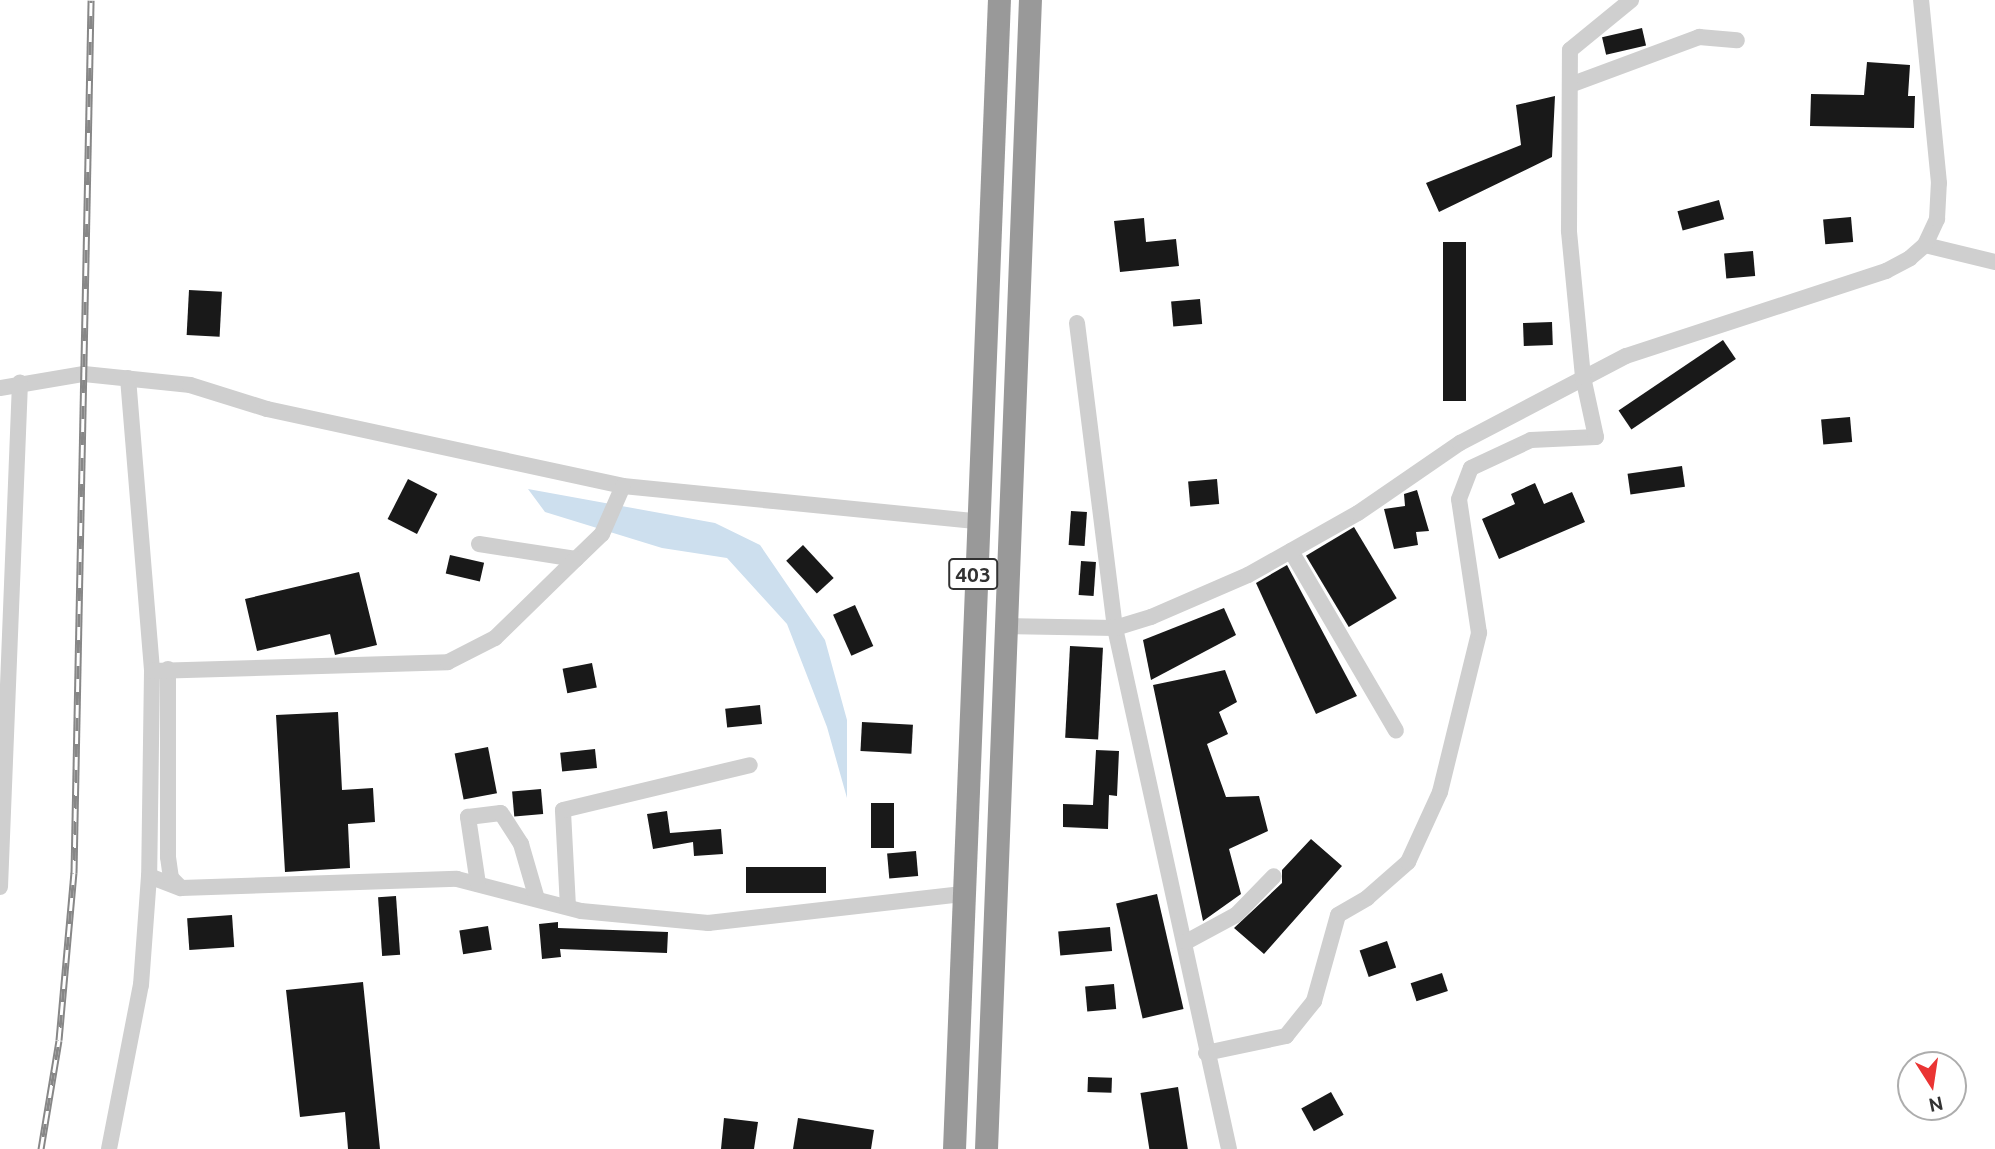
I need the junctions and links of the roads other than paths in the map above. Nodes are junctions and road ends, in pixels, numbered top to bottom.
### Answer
1 (999, 0) edge
2 (1030, 0) edge
3 (1631, 0) edge
4 (1921, 0) edge
5 (1737, 40) dead end
6 (1570, 85) junction
7 (1925, 246) junction
8 (1995, 262) edge
9 (1077, 323) dead end
10 (1583, 377) junction
11 (128, 378) junction
12 (20, 382) junction
13 (0, 388) edge
14 (620, 492) junction
15 (975, 521) junction
16 (479, 544) dead end
17 (1291, 551) junction
18 (576, 559) junction
19 (1007, 626) junction
20 (1115, 628) junction
21 (160, 670) junction
22 (1396, 731) dead end
23 (750, 765) dead end
24 (149, 876) junction
25 (1274, 876) dead end
26 (478, 884) junction
27 (0, 887) edge
28 (181, 888) junction
29 (962, 894) junction
30 (537, 899) junction
31 (568, 907) junction
32 (1186, 942) junction
33 (1206, 1053) junction
34 (109, 1149) edge
35 (954, 1149) edge
36 (986, 1149) edge
37 (1229, 1149) edge

1 - 15 highway, 403
2 - 19 highway, 403
3 - 6 street
4 - 7 street
5 - 6 street
6 - 10 street
7 - 8 street
7 - 10 street
9 - 20 street
10 - 17 street
10 - 33 street
11 - 12 street
11 - 14 street
11 - 21 street
12 - 13 street
12 - 27 street
14 - 15 street
14 - 18 street
15 - 29 highway, 403
16 - 18 street
17 - 20 street
17 - 22 street
18 - 21 street
19 - 20 street
19 - 36 highway, 403
20 - 32 street
21 - 24 street
21 - 28 street
23 - 31 street
24 - 28 street
24 - 34 street
25 - 32 street
26 - 28 street
26 - 30 street
26 - 30 street
29 - 31 street
29 - 35 highway, 403
30 - 31 street
32 - 33 street
33 - 37 street

